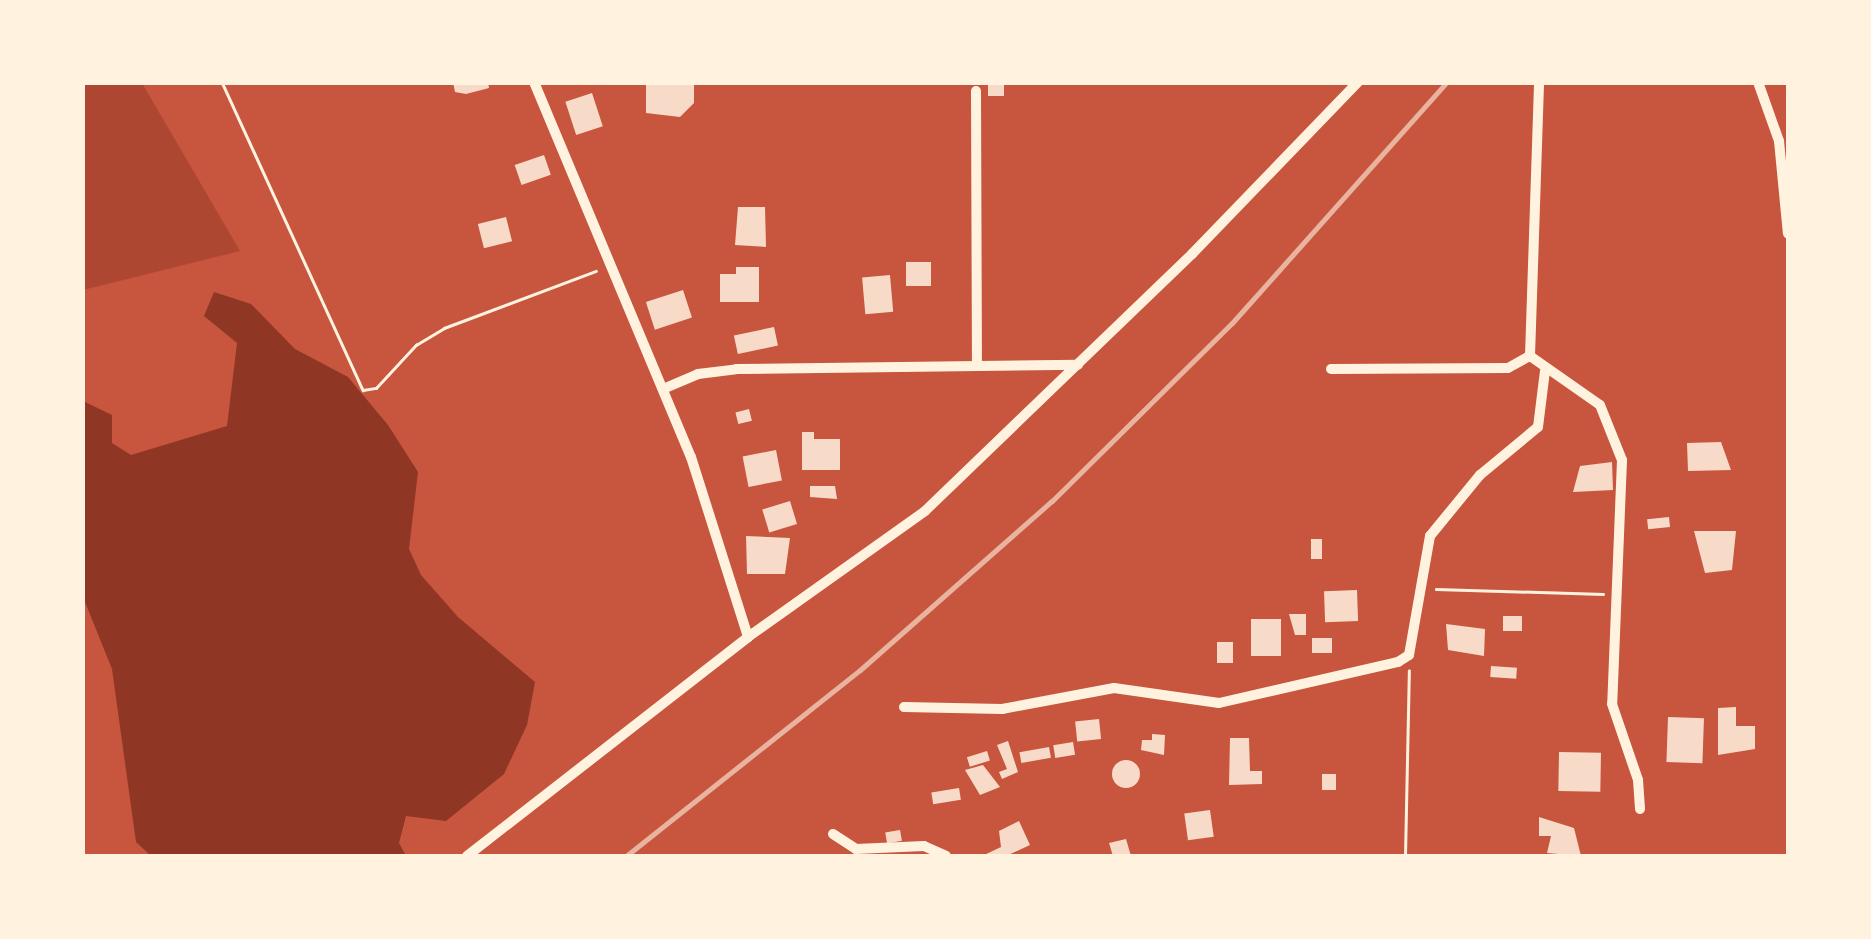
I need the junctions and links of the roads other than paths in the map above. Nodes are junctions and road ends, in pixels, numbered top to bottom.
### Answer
1 (534, 82) edge
2 (1358, 82) edge
3 (1539, 82) edge
4 (1758, 82) edge
5 (976, 91) dead end
6 (1788, 234) edge
7 (1530, 356) junction
8 (977, 363) junction
9 (1078, 365) junction
10 (1331, 369) dead end
11 (1545, 371) junction
12 (663, 389) junction
13 (748, 637) junction
14 (904, 707) dead end
15 (1640, 809) dead end
16 (833, 834) dead end
17 (466, 856) edge
18 (946, 856) edge

1 - 12 street
2 - 9 street
3 - 7 street
4 - 6 street
5 - 8 street
7 - 10 street
7 - 11 street
8 - 9 street
8 - 12 street
9 - 13 street
11 - 14 street
11 - 15 street
12 - 13 street
13 - 17 street
16 - 18 street

